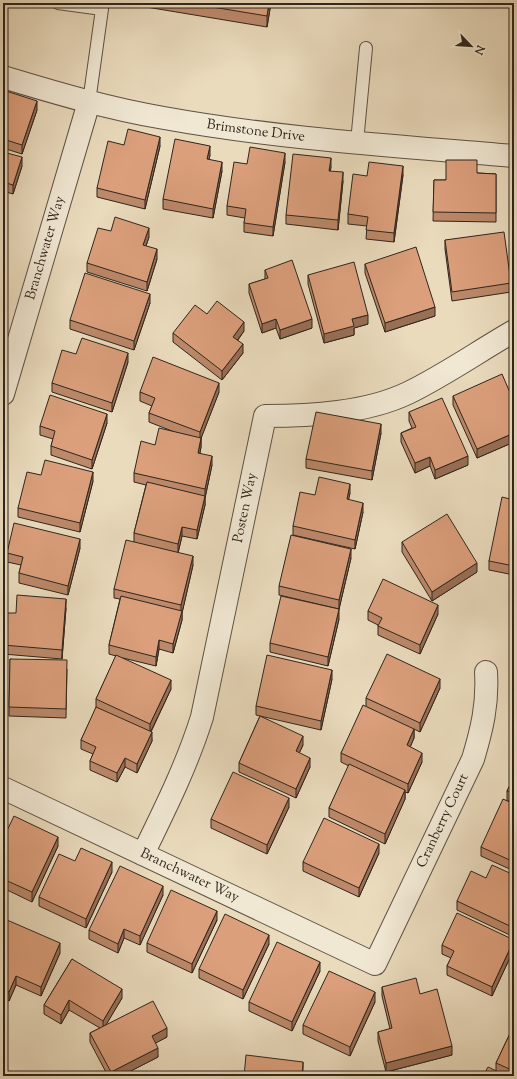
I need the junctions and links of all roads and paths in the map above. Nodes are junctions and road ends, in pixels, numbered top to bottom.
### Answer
1 (58, 3) edge
2 (366, 48) dead end
3 (3, 77) edge
4 (89, 102) junction
5 (357, 142) junction
6 (514, 156) edge
7 (514, 331) edge
8 (3, 394) edge
9 (486, 672) dead end
10 (3, 788) edge
11 (143, 854) junction
12 (375, 964) joint

1 - 4 lane
2 - 5 lane
3 - 4 street, Brimstone Drive
4 - 5 street, Brimstone Drive
4 - 8 street, Branchwater Way
5 - 6 street, Brimstone Drive
7 - 11 street, Posten Way
9 - 12 street, Cranberry Court
10 - 11 street, Branchwater Way
11 - 12 street, Branchwater Way

